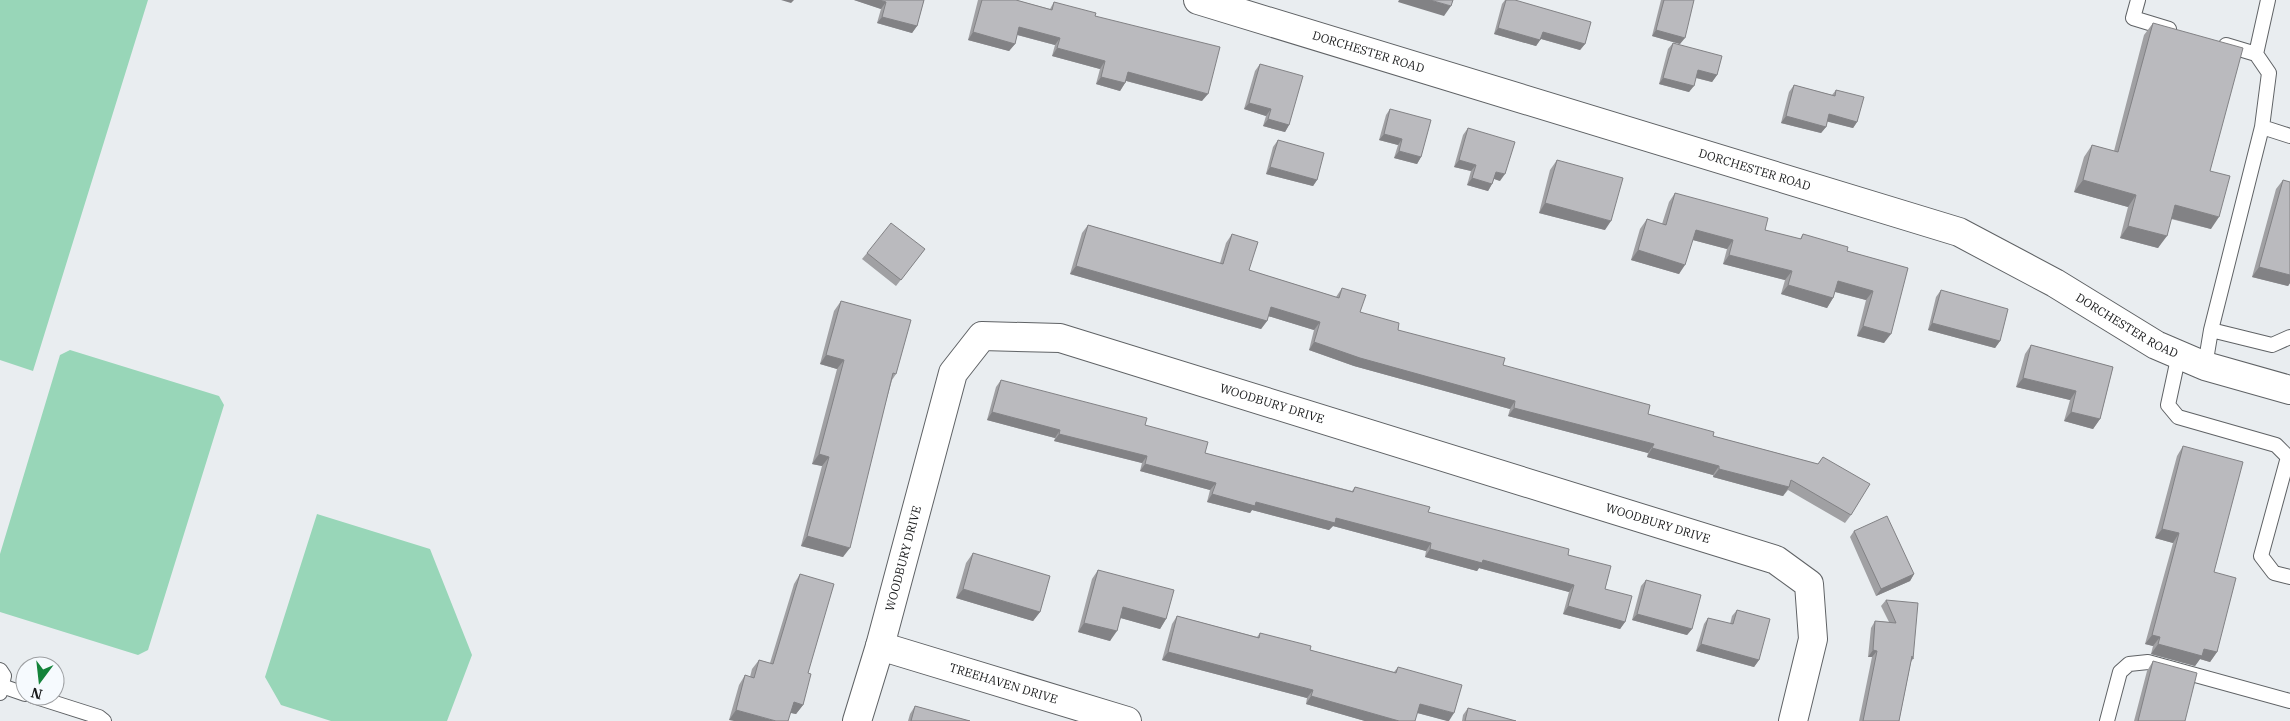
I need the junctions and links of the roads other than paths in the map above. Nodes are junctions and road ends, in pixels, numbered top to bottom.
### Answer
1 (1198, 0) edge
2 (2138, 0) edge
3 (2268, 0) edge
4 (2180, 32) edge
5 (2208, 40) edge
6 (2256, 54) junction
7 (2262, 128) junction
8 (2290, 136) edge
9 (2211, 330) junction
10 (2290, 337) edge
11 (2179, 354) junction
12 (2205, 366) junction
13 (2290, 390) edge
14 (2290, 577) edge
15 (880, 646) junction
16 (0, 670) edge
17 (1, 689) edge
18 (15, 692) edge
19 (2290, 701) edge
20 (64, 706) edge
21 (104, 721) edge
22 (857, 721) edge
23 (1127, 721) edge
24 (1793, 721) edge
25 (2107, 721) edge

1 - 11 street, DORCHESTER ROAD
2 - 4 lane
3 - 6 lane
5 - 6 lane
6 - 7 lane
7 - 8 lane
7 - 9 lane
9 - 10 lane
9 - 12 lane
11 - 12 street, DORCHESTER ROAD
11 - 14 lane
12 - 13 street, DORCHESTER ROAD
15 - 22 street, WOODBURY DRIVE
15 - 23 street, TREEHAVEN DRIVE
15 - 24 street, WOODBURY DRIVE
16 - 17 lane
17 - 18 lane
19 - 25 lane
20 - 21 lane

